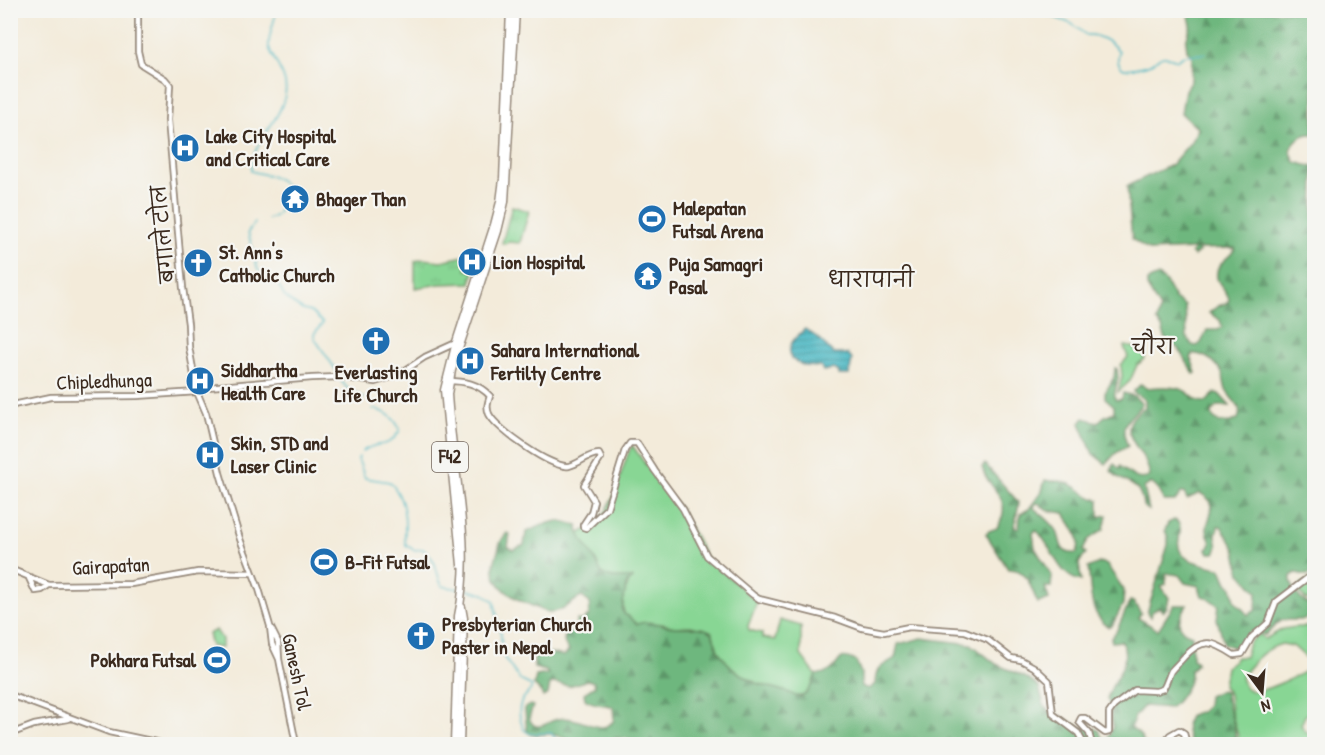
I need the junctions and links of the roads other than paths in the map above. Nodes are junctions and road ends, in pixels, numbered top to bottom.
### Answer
1 (138, 10) edge
2 (510, 10) edge
3 (516, 10) edge
4 (458, 342) junction
5 (10, 356) edge
6 (448, 381) junction
7 (196, 390) junction
8 (12, 404) edge
9 (10, 571) edge
10 (252, 573) junction
11 (1314, 573) edge
12 (29, 577) junction
13 (49, 585) junction
14 (460, 604) junction
15 (10, 694) edge
16 (70, 718) junction
17 (10, 734) edge
18 (165, 744) edge
19 (296, 744) edge
20 (454, 744) edge
21 (460, 744) edge
22 (1084, 744) edge
23 (1092, 744) edge
24 (1163, 744) edge
25 (1187, 744) edge

1 - 7 main road, बगाले टोल
2 - 4 highway, F42
3 - 4 highway, F42
4 - 6 highway, F42
4 - 7 main road, Chipledhunga
5 - 8 main road
6 - 14 highway, F42
6 - 22 main road
7 - 8 main road, Chipledhunga
7 - 10 main road, बगाले टोल
9 - 12 main road, Gairapatan
10 - 13 main road, Gairapatan
10 - 19 main road, Ganesh Tol
11 - 23 main road
12 - 13 main road, Gairapatan
12 - 13 main road
14 - 20 highway, F42
14 - 21 highway, F42
15 - 16 main road
16 - 17 main road
16 - 18 main road
24 - 25 main road

